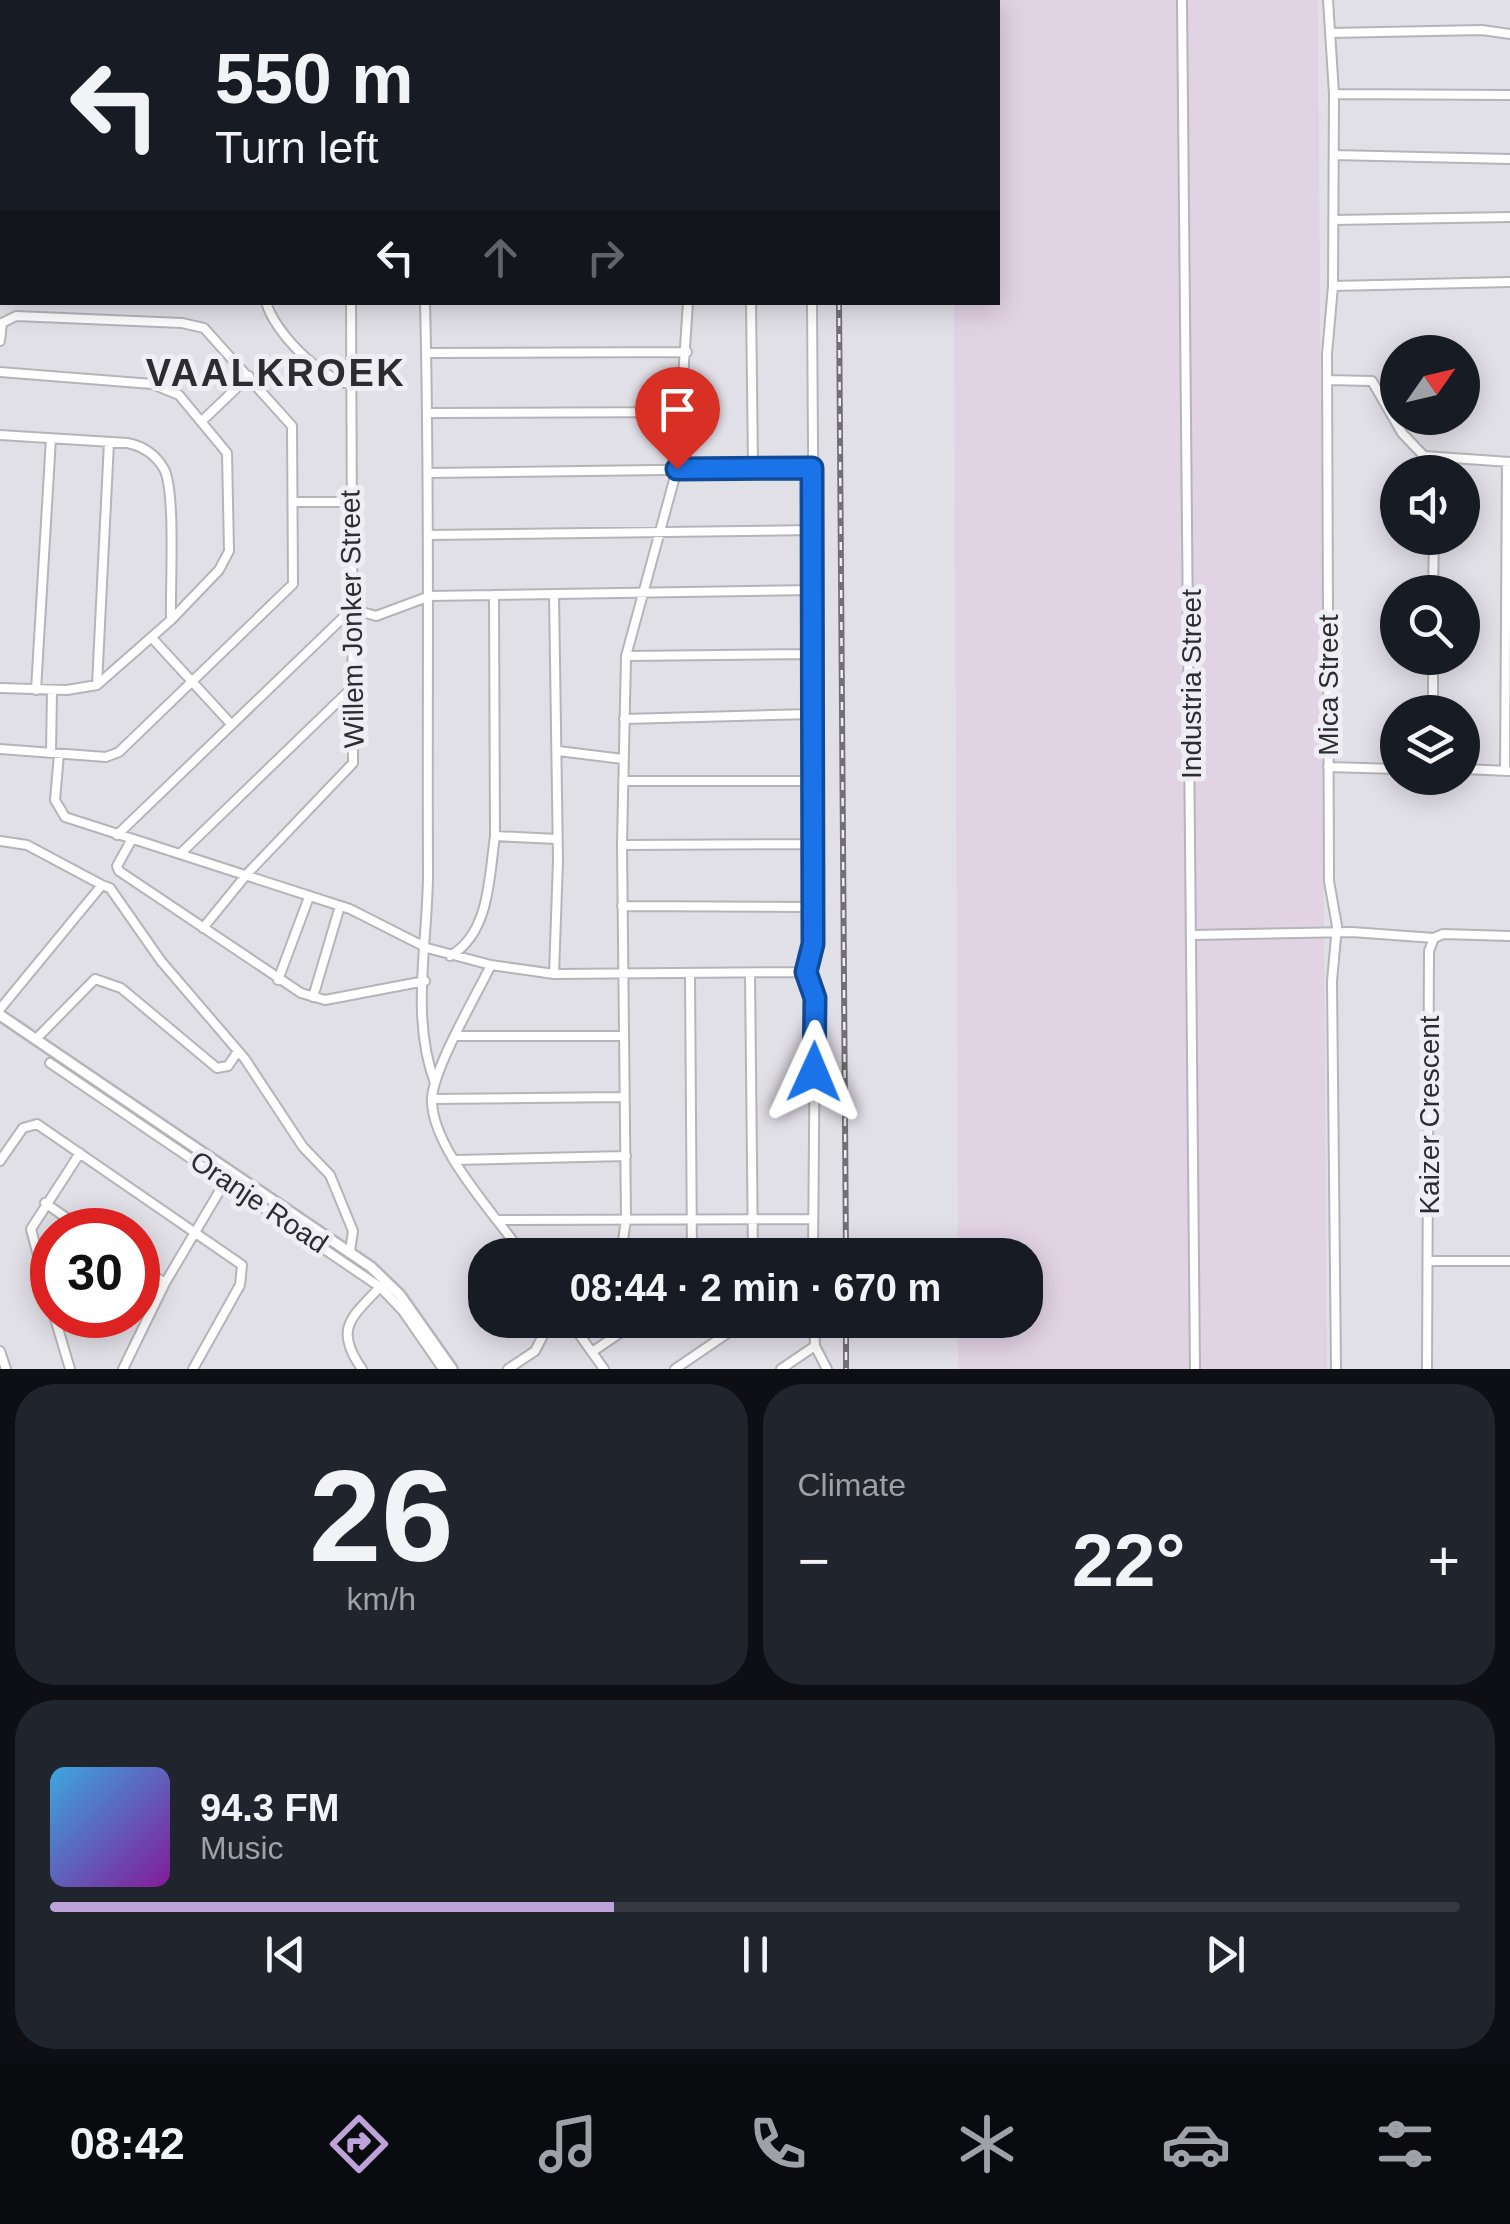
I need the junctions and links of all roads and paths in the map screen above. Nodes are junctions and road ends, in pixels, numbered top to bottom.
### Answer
1 (1182, 0) edge
2 (1328, 0) edge
3 (1330, 33) junction
4 (1510, 34) edge
5 (1334, 94) junction
6 (1510, 95) edge
7 (1334, 155) junction
8 (1510, 159) edge
9 (1510, 217) edge
10 (1334, 220) junction
11 (1510, 282) edge
12 (1333, 286) junction
13 (38, 305) edge
14 (267, 305) edge
15 (350, 305) edge
16 (425, 305) edge
17 (690, 305) edge
18 (751, 305) edge
19 (812, 305) edge
20 (38, 316) junction
21 (0, 341) edge
22 (687, 352) junction
23 (426, 353) junction
24 (0, 372) edge
25 (249, 376) junction
26 (1327, 380) junction
27 (350, 384) junction
28 (684, 412) junction
29 (427, 413) junction
30 (203, 420) junction
31 (0, 435) edge
32 (51, 438) junction
33 (109, 442) junction
34 (1428, 455) edge
35 (1480, 461) edge
36 (1509, 462) edge
37 (754, 467) junction
38 (812, 468) junction
39 (677, 469) junction
40 (428, 473) junction
41 (294, 502) junction
42 (350, 502) junction
43 (662, 529) junction
44 (813, 530) junction
45 (428, 535) junction
46 (814, 590) junction
47 (645, 592) junction
48 (554, 594) junction
49 (494, 595) junction
50 (430, 596) junction
51 (352, 608) junction
52 (171, 620) junction
53 (152, 638) junction
54 (812, 654) junction
55 (626, 656) junction
56 (192, 684) junction
57 (97, 685) junction
58 (355, 685) junction
59 (0, 688) edge
60 (36, 690) junction
61 (52, 690) junction
62 (812, 714) junction
63 (624, 719) junction
64 (231, 724) junction
65 (0, 749) edge
66 (558, 751) junction
67 (55, 753) junction
68 (623, 759) junction
69 (1328, 768) junction
70 (1380, 768) edge
71 (1480, 770) edge
72 (1507, 771) edge
73 (622, 780) junction
74 (811, 782) junction
75 (117, 834) junction
76 (495, 836) junction
77 (132, 839) junction
78 (557, 839) junction
79 (0, 841) edge
80 (811, 844) junction
81 (622, 845) junction
82 (180, 854) junction
83 (247, 874) junction
84 (102, 885) junction
85 (309, 896) junction
86 (340, 906) junction
87 (622, 906) junction
88 (811, 907) junction
89 (204, 928) junction
90 (1337, 934) junction
91 (1192, 935) junction
92 (1510, 936) edge
93 (1434, 938) junction
94 (428, 948) junction
95 (450, 956) junction
96 (491, 965) junction
97 (806, 972) junction
98 (554, 974) junction
99 (623, 974) junction
100 (690, 974) junction
101 (750, 974) junction
102 (278, 980) junction
103 (424, 981) junction
104 (313, 996) junction
105 (0, 1012) edge
106 (456, 1036) junction
107 (624, 1036) junction
108 (36, 1039) junction
109 (238, 1051) junction
110 (50, 1063) dead end
111 (435, 1083) junction
112 (624, 1098) junction
113 (432, 1099) junction
114 (80, 1154) junction
115 (626, 1156) junction
116 (455, 1160) junction
117 (0, 1162) edge
118 (229, 1176) junction
119 (46, 1203) junction
120 (44, 1208) edge
121 (53, 1208) edge
122 (812, 1218) junction
123 (626, 1219) junction
124 (499, 1220) junction
125 (690, 1220) junction
126 (751, 1220) junction
127 (195, 1232) junction
128 (512, 1238) edge
129 (623, 1238) edge
130 (691, 1238) edge
131 (752, 1238) edge
132 (813, 1238) edge
133 (350, 1251) junction
134 (1429, 1261) junction
135 (1510, 1262) edge
136 (160, 1281) edge
137 (383, 1283) junction
138 (165, 1284) junction
139 (61, 1338) edge
140 (541, 1338) edge
141 (582, 1338) edge
142 (613, 1338) edge
143 (721, 1338) edge
144 (815, 1338) edge
145 (815, 1346) junction
146 (0, 1351) edge
147 (592, 1352) junction
148 (6, 1369) edge
149 (70, 1369) edge
150 (124, 1369) edge
151 (193, 1369) edge
152 (362, 1369) edge
153 (443, 1369) edge
154 (452, 1369) edge
155 (508, 1369) edge
156 (604, 1369) edge
157 (675, 1369) edge
158 (781, 1369) edge
159 (827, 1369) edge
160 (1196, 1369) edge
161 (1336, 1369) edge
162 (1428, 1369) edge

1 - 91 street, Industria Street
2 - 3 street, Mica Street
3 - 4 street
3 - 5 street, Mica Street
5 - 6 street
5 - 7 street, Mica Street
7 - 8 street
7 - 10 street, Mica Street
9 - 10 street
10 - 12 street, Mica Street
11 - 12 street
12 - 26 street, Mica Street
13 - 20 street
14 - 27 street
15 - 27 street, Willem Jonker Street
16 - 23 street
17 - 22 street
18 - 37 street
19 - 38 street
20 - 21 street
20 - 25 street
22 - 23 street
22 - 28 street
23 - 29 street
24 - 30 street
25 - 30 street
25 - 41 street
26 - 34 street
26 - 69 street, Mica Street
27 - 42 street, Willem Jonker Street
28 - 29 street
28 - 39 street
29 - 40 street
30 - 52 street
31 - 32 street
32 - 33 street
32 - 60 street
33 - 52 street
33 - 57 street
35 - 36 street
36 - 72 street
37 - 38 street
37 - 39 street
38 - 44 street
39 - 40 street
39 - 43 street
40 - 45 street
41 - 42 street
41 - 56 street
42 - 51 street, Willem Jonker Street
43 - 44 street
43 - 45 street
43 - 47 street
44 - 46 street
45 - 50 street
46 - 47 street
46 - 54 street
47 - 48 street
47 - 55 street
48 - 49 street
48 - 66 street
49 - 50 street
49 - 76 street
50 - 51 street
50 - 94 street
51 - 58 street, Willem Jonker Street
51 - 64 street
52 - 53 street
53 - 56 street
53 - 57 street
54 - 55 street
54 - 62 street
55 - 63 street
56 - 64 street
56 - 67 street
57 - 61 street
58 - 82 street
58 - 83 street, Willem Jonker Street
59 - 60 street
60 - 61 street
61 - 67 street
62 - 63 street
62 - 74 street
63 - 68 street
64 - 75 street
65 - 67 street
66 - 68 street
66 - 78 street
67 - 75 street
68 - 73 street
69 - 70 street
69 - 90 street, Mica Street
71 - 72 street
73 - 74 street
73 - 81 street
74 - 80 street
75 - 77 street
76 - 78 street
76 - 95 street
77 - 82 street
77 - 89 street
78 - 98 street
79 - 84 street
80 - 81 street
80 - 88 street
81 - 87 street
82 - 83 street
83 - 85 street
83 - 89 street, Willem Jonker Street
84 - 105 street
84 - 109 street
85 - 86 street
85 - 102 street
86 - 94 street
86 - 104 street
87 - 88 street
87 - 99 street
88 - 97 street
89 - 102 street
90 - 91 street
90 - 93 street
90 - 161 street, Mica Street
91 - 160 street, Industria Street
92 - 93 street
93 - 134 street, Kaizer Crescent
94 - 95 street
94 - 103 street
95 - 96 street
96 - 98 street
96 - 106 street
97 - 101 street
97 - 122 street
98 - 99 street
99 - 100 street
99 - 107 street
100 - 101 street
100 - 125 street
101 - 126 street
102 - 104 street
103 - 104 street
103 - 111 street
105 - 108 street
106 - 107 street
106 - 111 street
107 - 112 street
108 - 109 street
108 - 118 street
109 - 133 street
110 - 118 street, Oranje Road
111 - 113 street
112 - 113 street
112 - 115 street
113 - 116 street
114 - 117 street
114 - 119 street
114 - 127 street
115 - 116 street
115 - 123 street
116 - 124 street
118 - 127 street
118 - 133 street
118 - 137 street, Oranje Road
119 - 120 street
119 - 121 street
122 - 126 street
122 - 132 street
123 - 124 street
123 - 125 street
123 - 129 street
124 - 128 street
125 - 126 street
125 - 130 street
126 - 131 street
127 - 138 street
127 - 151 street
133 - 137 street
134 - 135 street
134 - 162 street, Kaizer Crescent
136 - 138 street
137 - 152 street
137 - 153 street, Oranje Road
137 - 154 street
138 - 150 street
139 - 149 street
140 - 155 street
141 - 147 street
142 - 147 street
143 - 157 street
144 - 145 street
145 - 158 street
145 - 159 street
146 - 148 street
147 - 156 street

